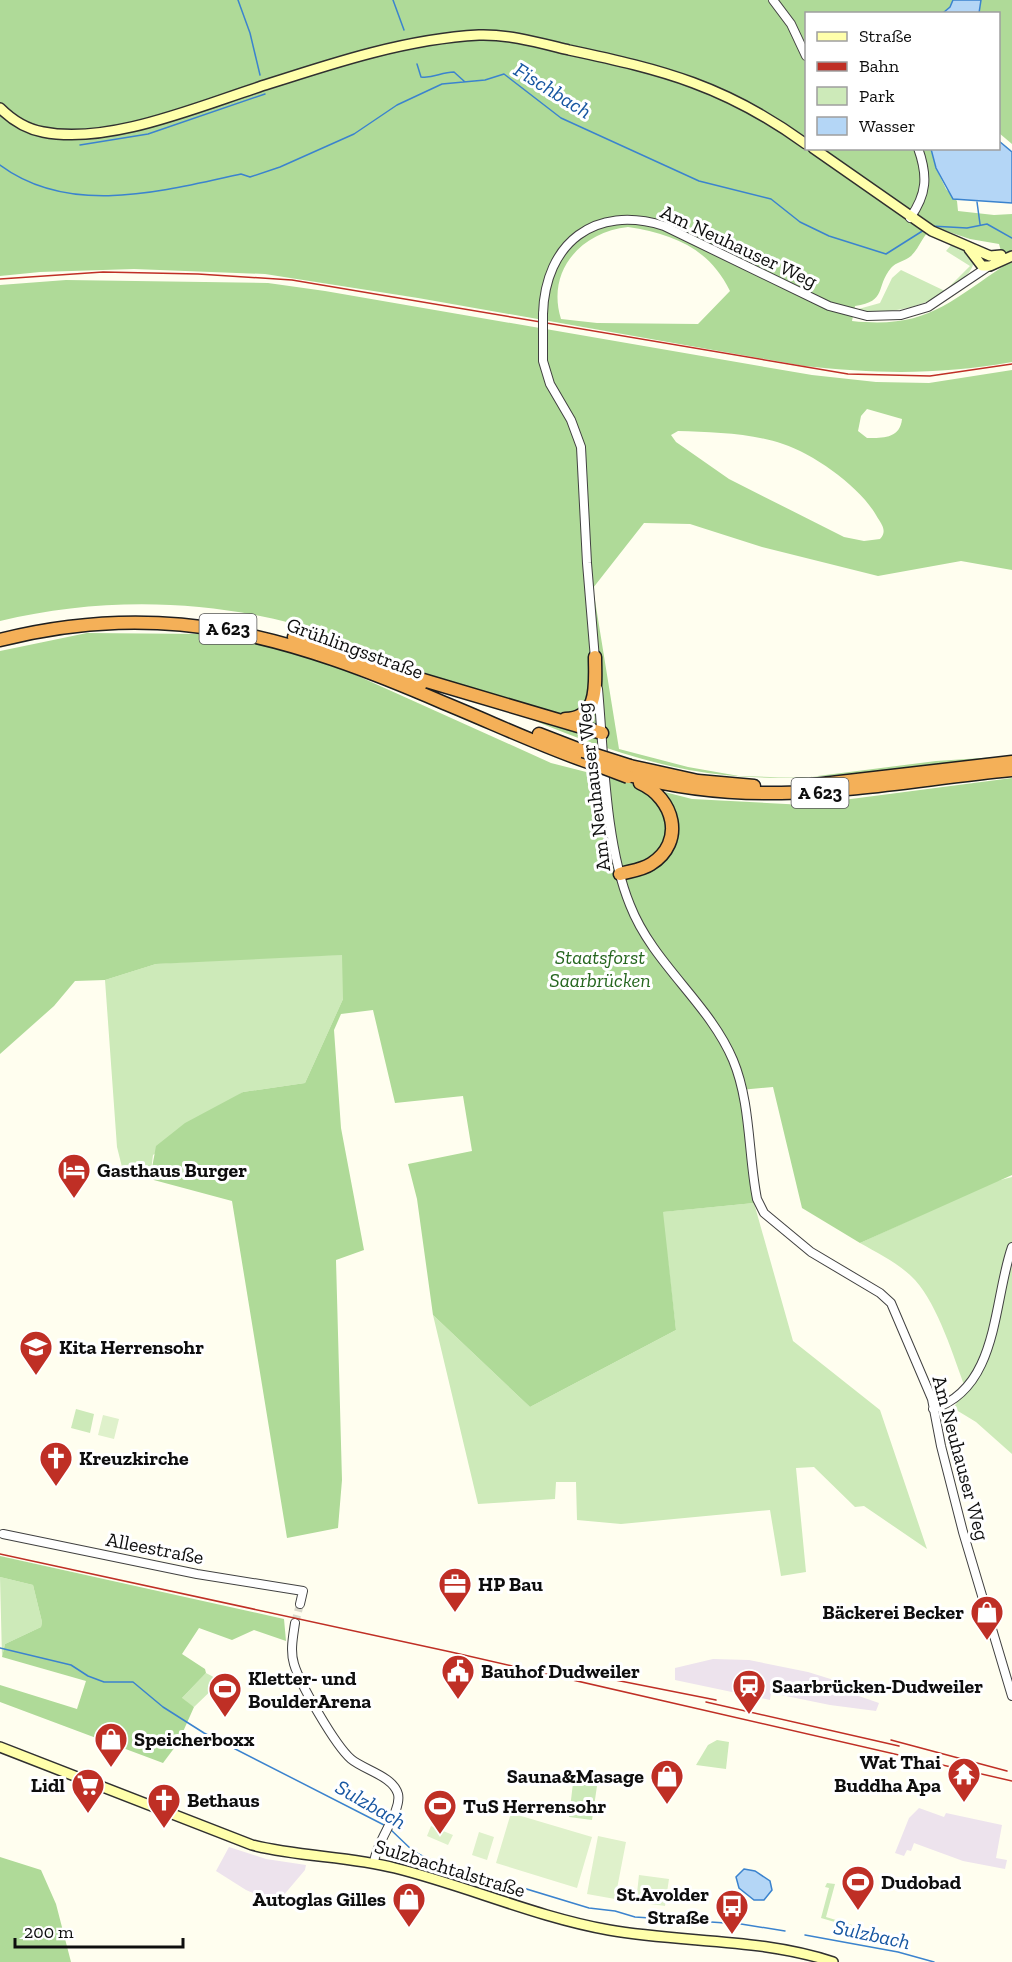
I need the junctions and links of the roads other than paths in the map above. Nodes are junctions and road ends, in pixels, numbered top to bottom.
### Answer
1 (773, 0) edge
2 (805, 52) edge
3 (0, 108) edge
4 (805, 143) edge
5 (816, 150) edge
6 (919, 150) edge
7 (910, 218) junction
8 (1012, 254) edge
9 (986, 264) junction
10 (0, 632) edge
11 (0, 640) edge
12 (595, 657) junction
13 (392, 671) junction
14 (558, 718) junction
15 (602, 733) junction
16 (581, 755) junction
17 (1012, 762) edge
18 (1012, 770) edge
19 (629, 773) junction
20 (620, 874) junction
21 (1012, 1248) edge
22 (933, 1409) junction
23 (3, 1534) dead end
24 (300, 1604) dead end
25 (295, 1623) tunnel mouth
26 (1012, 1696) edge
27 (0, 1748) edge
28 (374, 1862) junction
29 (801, 1955) junction
30 (819, 1962) edge
31 (833, 1962) edge

1 - 2 street
3 - 4 main road
5 - 7 main road
6 - 7 street
7 - 9 main road
8 - 9 main road
8 - 9 main road
9 - 12 street, Am Neuhauser Weg, bridge
10 - 13 highway, A 623
11 - 16 highway, Grühlingsstraße / A 623
12 - 14 highway
12 - 15 street, Am Neuhauser Weg
13 - 14 highway
13 - 16 highway, A 623
14 - 15 highway
15 - 20 street, Am Neuhauser Weg
16 - 19 highway, A 623, bridge
16 - 19 highway, A 623, bridge
17 - 19 highway, A 623
18 - 19 highway, A 623
19 - 20 highway
20 - 22 street, Am Neuhauser Weg
21 - 22 street
22 - 26 street, Am Neuhauser Weg
23 - 24 street, Alleestraße
25 - 28 street
27 - 28 main road, Sulzbachtalstraße
28 - 29 main road, Sulzbachtalstraße
29 - 30 main road, Sulzbachtalstraße
29 - 31 main road, Sulzbachtalstraße

